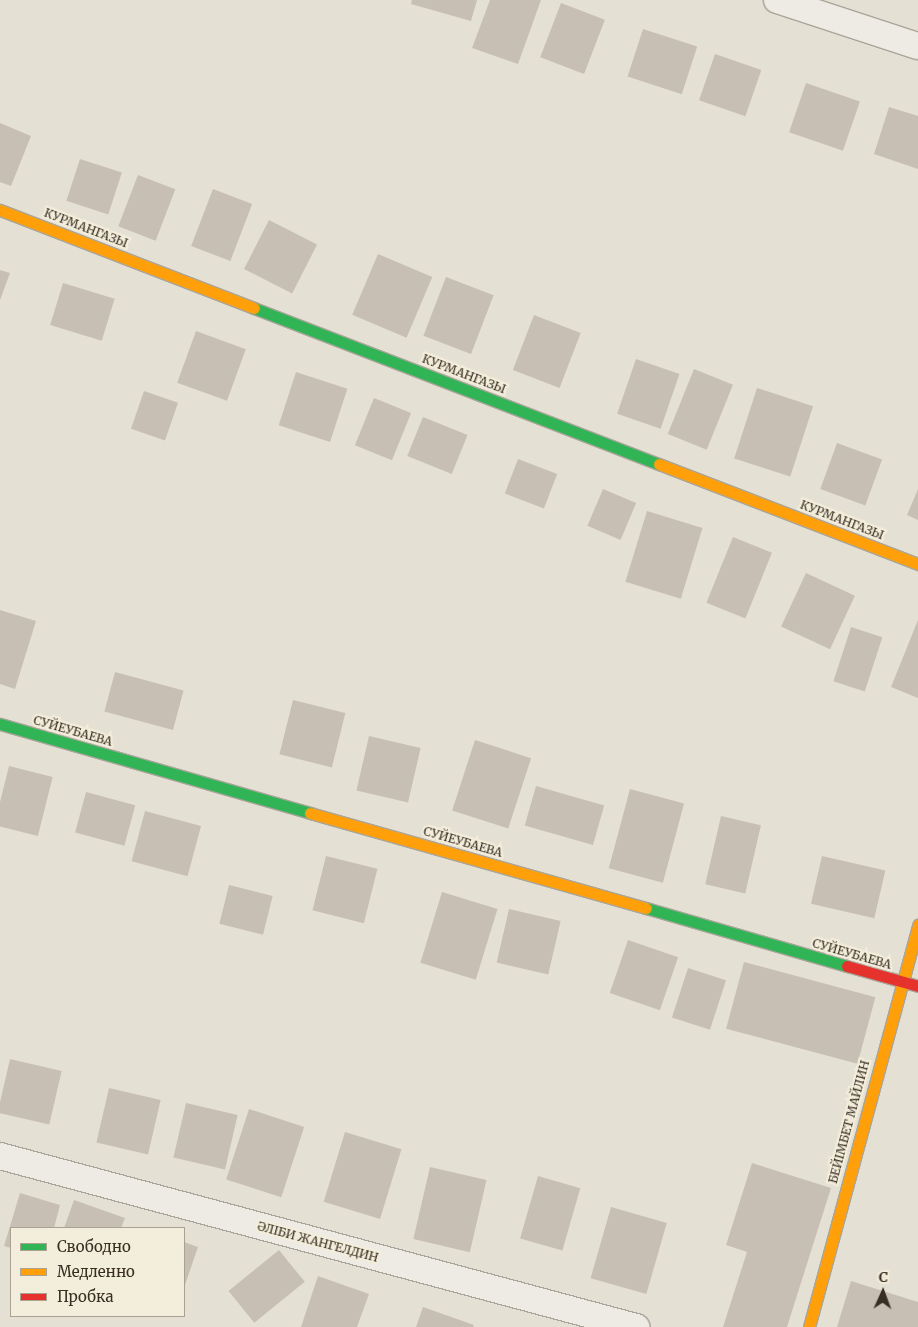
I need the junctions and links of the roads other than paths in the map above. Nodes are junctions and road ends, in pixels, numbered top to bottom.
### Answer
1 (777, 0) edge
2 (918, 46) edge
3 (0, 210) edge
4 (918, 564) edge
5 (0, 724) edge
6 (918, 925) edge
7 (901, 982) junction
8 (918, 986) edge
9 (0, 1156) edge
10 (636, 1327) edge
11 (809, 1327) edge

1 - 2 street
3 - 4 street, КУРМАНГАЗЫ
5 - 7 street, СУЙЕУБАЕВА
6 - 7 street, БЕЙІМБЕТ МАЙЛИН
7 - 8 street, СУЙЕУБАЕВА
7 - 11 street, БЕЙІМБЕТ МАЙЛИН
9 - 10 street, ӘЛІБИ ЖАНГЕЛДИН

